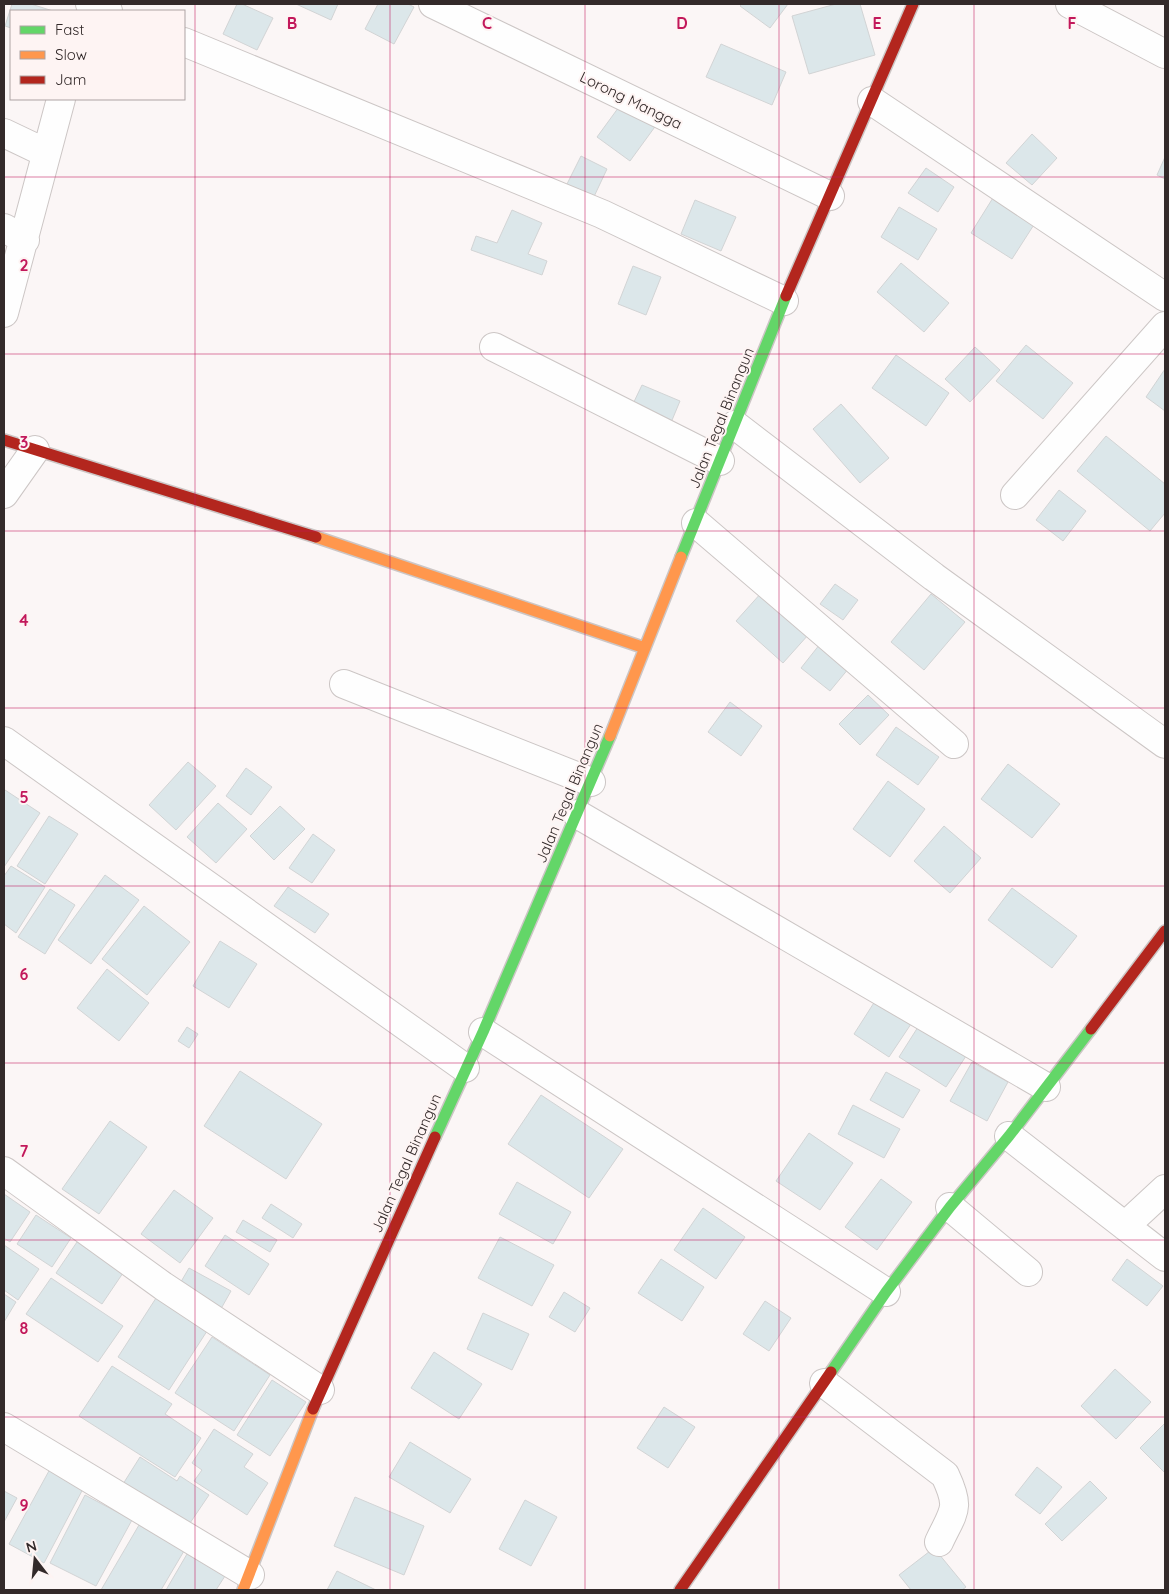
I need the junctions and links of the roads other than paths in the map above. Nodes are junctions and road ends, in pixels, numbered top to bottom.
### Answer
1 (89, 4) edge
2 (433, 4) edge
3 (913, 4) edge
4 (1070, 4) edge
5 (105, 10) edge
6 (185, 42) edge
7 (1165, 54) edge
8 (61, 100) edge
9 (872, 101) junction
10 (4, 133) edge
11 (46, 153) junction
12 (830, 196) junction
13 (14, 234) edge
14 (1165, 296) edge
15 (784, 301) junction
16 (4, 313) edge
17 (1165, 326) edge
18 (494, 347) dead end
19 (735, 425) junction
20 (4, 440) edge
21 (35, 450) junction
22 (720, 461) junction
23 (4, 494) edge
24 (1015, 495) dead end
25 (696, 523) junction
26 (644, 648) junction
27 (344, 684) dead end
28 (4, 740) edge
29 (954, 744) dead end
30 (1165, 744) edge
31 (591, 782) junction
32 (577, 814) junction
33 (1165, 931) edge
34 (483, 1032) junction
35 (465, 1068) junction
36 (1046, 1087) junction
37 (1009, 1136) junction
38 (4, 1171) edge
39 (1165, 1189) edge
40 (950, 1207) junction
41 (1125, 1226) junction
42 (1165, 1257) edge
43 (1028, 1272) dead end
44 (886, 1292) junction
45 (824, 1383) junction
46 (320, 1390) junction
47 (4, 1427) edge
48 (938, 1542) dead end
49 (247, 1583) edge
50 (680, 1590) edge

1 - 5 street
2 - 12 street, Lorong Mangga
3 - 9 street, Jalan Tegal Binangun
4 - 7 street
6 - 15 street
8 - 11 street
9 - 12 street, Jalan Tegal Binangun
9 - 14 street
10 - 11 street
11 - 13 street
12 - 15 street, Jalan Tegal Binangun
13 - 16 street
15 - 19 street, Jalan Tegal Binangun
17 - 24 street
18 - 22 street
19 - 22 street, Jalan Tegal Binangun
19 - 30 street
20 - 21 street
21 - 23 street
21 - 26 street
22 - 25 street, Jalan Tegal Binangun
25 - 26 street, Jalan Tegal Binangun
25 - 29 street
26 - 31 street, Jalan Tegal Binangun
27 - 31 street
28 - 35 street
31 - 32 street, Jalan Tegal Binangun
32 - 34 street, Jalan Tegal Binangun
32 - 36 street
33 - 36 street
34 - 35 street, Jalan Tegal Binangun
34 - 44 street
35 - 46 street, Jalan Tegal Binangun
36 - 37 street
37 - 40 street
37 - 41 street
38 - 46 street
39 - 41 street
40 - 43 street
40 - 44 street
41 - 42 street
44 - 45 street
45 - 48 street
45 - 50 street
46 - 49 street, Jalan Tegal Binangun
47 - 49 street

